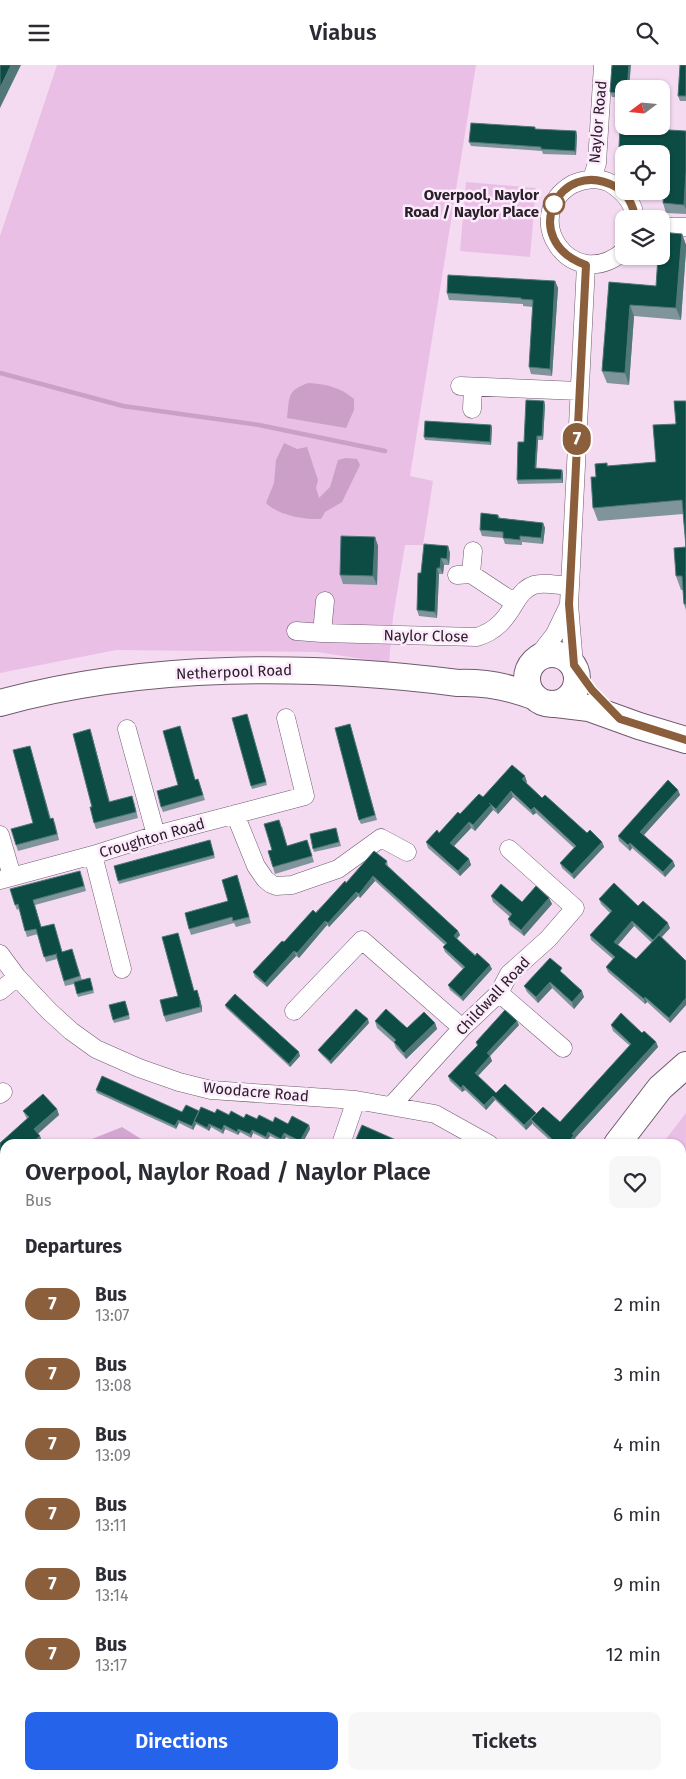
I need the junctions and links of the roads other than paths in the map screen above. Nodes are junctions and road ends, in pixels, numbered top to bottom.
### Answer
1 (603, 65) edge
2 (592, 179) junction
3 (633, 210) edge
4 (670, 227) edge
5 (686, 227) edge
6 (615, 258) edge
7 (586, 265) junction
8 (580, 391) junction
9 (472, 409) dead end
10 (473, 551) dead end
11 (570, 586) junction
12 (325, 601) dead end
13 (515, 603) junction
14 (569, 604) junction
15 (296, 631) dead end
16 (322, 633) junction
17 (534, 661) junction
18 (575, 667) junction
19 (471, 682) junction
20 (545, 700) junction
21 (0, 703) edge
22 (286, 718) dead end
23 (620, 719) junction
24 (127, 729) dead end
25 (686, 740) edge
26 (235, 814) junction
27 (0, 835) edge
28 (156, 835) junction
29 (509, 849) dead end
30 (407, 852) dead end
31 (93, 855) junction
32 (6, 878) edge
33 (0, 954) edge
34 (122, 969) dead end
35 (17, 977) junction
36 (0, 991) edge
37 (499, 993) junction
38 (294, 1011) dead end
39 (462, 1028) junction
40 (563, 1048) dead end
41 (686, 1065) edge
42 (356, 1100) junction
43 (391, 1107) junction
44 (343, 1139) edge
45 (480, 1139) edge
46 (621, 1139) edge

1 - 2 street, Naylor Road
2 - 3 street
2 - 7 street
4 - 5 street
6 - 7 street
7 - 8 street
8 - 9 street
8 - 11 street
10 - 13 street
11 - 13 street, Naylor Close
11 - 14 street
12 - 16 street
13 - 16 street, Naylor Close
14 - 17 street
14 - 18 street
15 - 16 street, Naylor Close
17 - 18 main road
17 - 19 main road, Netherpool Road
17 - 20 main road
18 - 20 main road
18 - 23 main road, Netherpool Road
19 - 20 main road, Netherpool Road
19 - 21 main road, Netherpool Road
20 - 23 main road, Netherpool Road
22 - 26 street, Croughton Road
23 - 25 main road, Netherpool Road
24 - 28 street
26 - 28 street, Croughton Road
26 - 30 street
27 - 32 street
28 - 31 street, Croughton Road
29 - 37 street, Childwall Road
31 - 32 street, Croughton Road
31 - 34 street
33 - 35 street, Woodacre Road
35 - 36 street
35 - 42 street, Woodacre Road
37 - 39 street, Childwall Road
37 - 40 street
38 - 39 street
39 - 43 street, Childwall Road
41 - 46 main road
42 - 43 street, Woodacre Road
42 - 44 street
43 - 45 street, Woodacre Road

